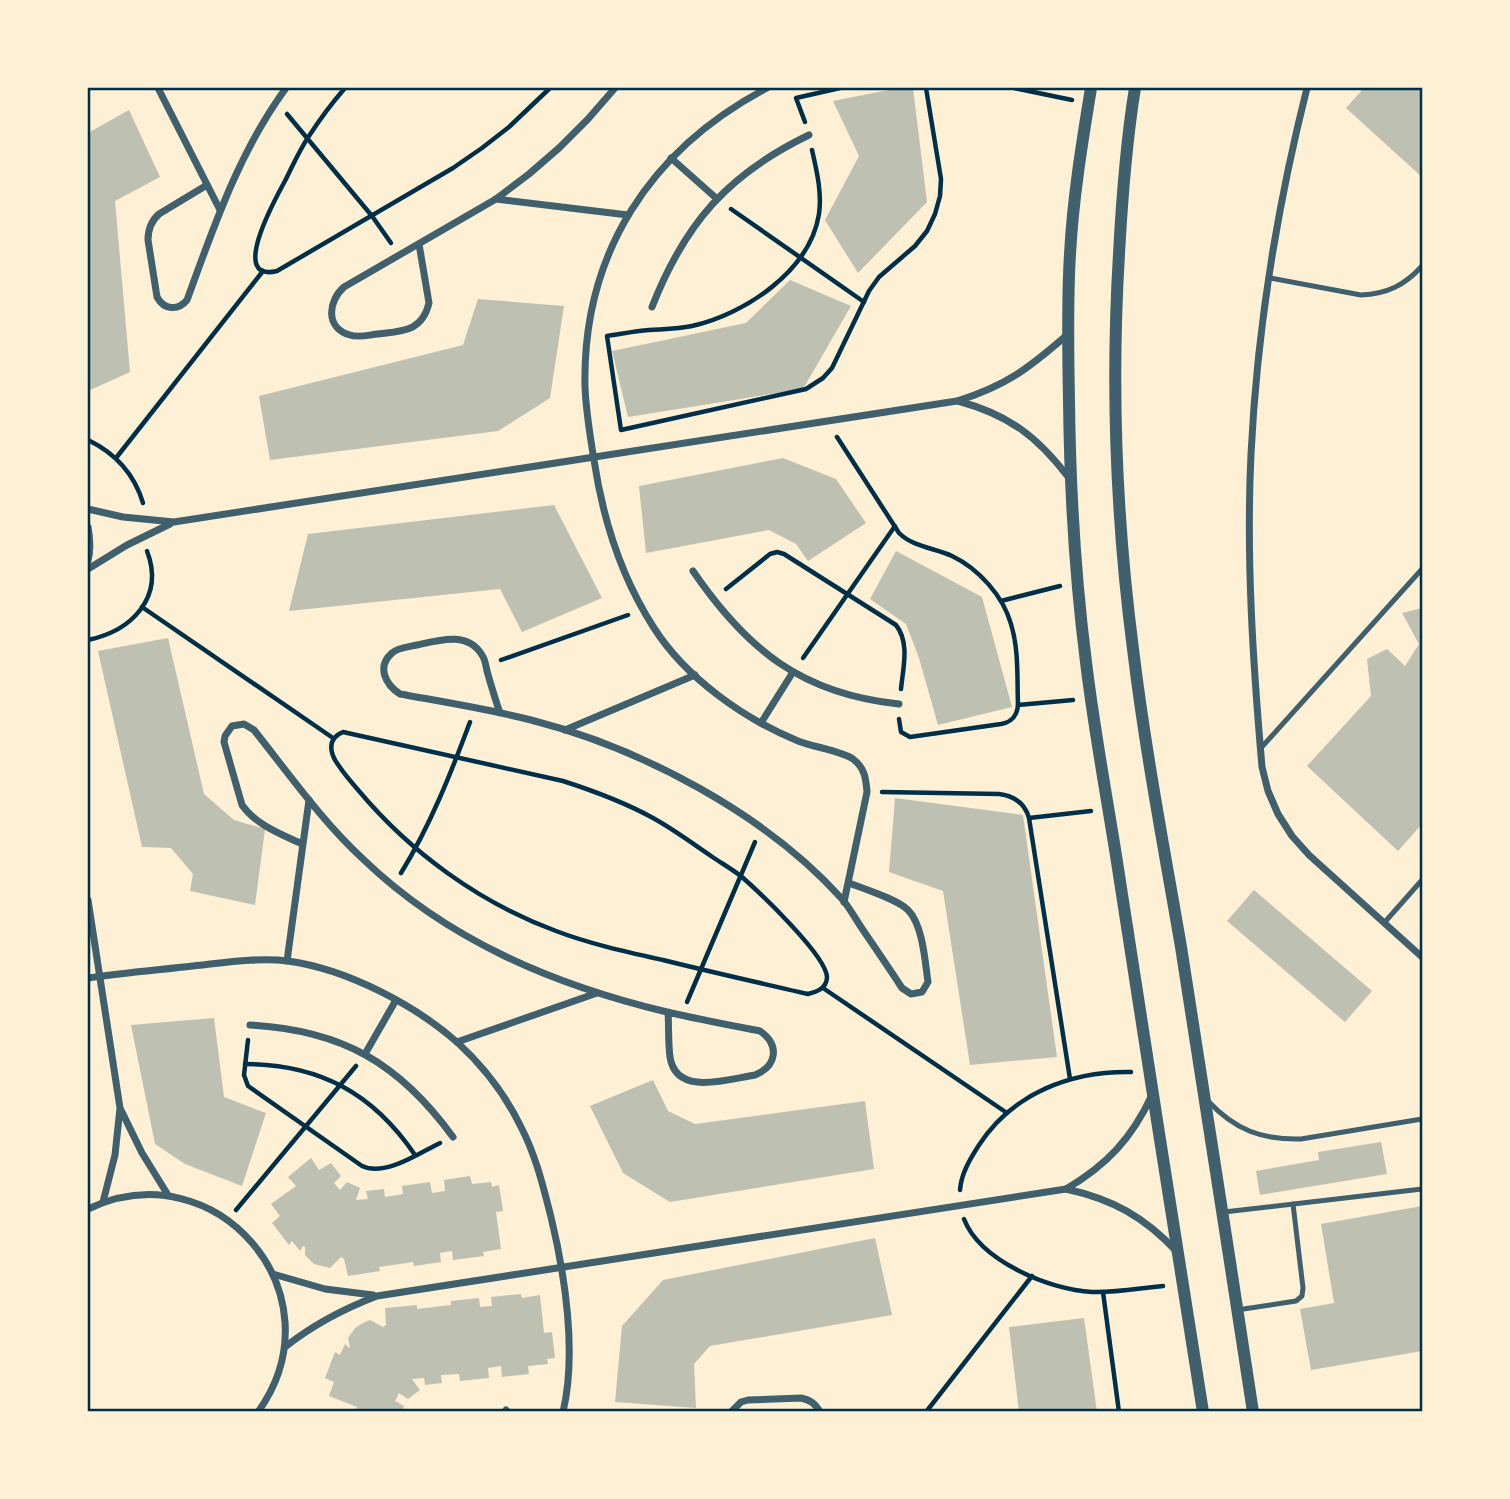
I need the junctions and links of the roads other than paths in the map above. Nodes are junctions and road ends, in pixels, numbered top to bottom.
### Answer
1 (158, 88) edge
2 (286, 88) edge
3 (615, 88) edge
4 (767, 88) edge
5 (1091, 88) edge
6 (1135, 88) edge
7 (1307, 88) edge
8 (809, 135) road end
9 (671, 158) junction
10 (207, 185) junction
11 (716, 198) junction
12 (496, 199) junction
13 (220, 210) junction
14 (628, 215) junction
15 (419, 244) junction
16 (1423, 265) edge
17 (1270, 278) junction
18 (652, 307) dead end
19 (1068, 335) junction
20 (957, 401) junction
21 (593, 457) junction
22 (1070, 478) junction
23 (88, 509) edge
24 (174, 522) junction
25 (88, 527) edge
26 (88, 561) edge
27 (88, 569) edge
28 (1423, 569) edge
29 (693, 571) dead end
30 (793, 672) junction
31 (695, 675) junction
32 (899, 704) road end
33 (499, 713) junction
34 (761, 723) junction
35 (565, 730) junction
36 (1260, 749) junction
37 (309, 800) junction
38 (302, 845) junction
39 (1423, 880) edge
40 (849, 883) junction
41 (88, 900) edge
42 (844, 901) junction
43 (1384, 923) junction
44 (1423, 957) edge
45 (286, 961) junction
46 (100, 976) junction
47 (88, 978) edge
48 (597, 992) junction
49 (396, 1000) junction
50 (668, 1012) junction
51 (250, 1025) road end
52 (457, 1042) junction
53 (365, 1054) junction
54 (1152, 1094) junction
55 (1206, 1099) junction
56 (120, 1108) junction
57 (1423, 1119) edge
58 (453, 1137) road end
59 (1066, 1189) junction
60 (1423, 1189) edge
61 (168, 1195) junction
62 (103, 1202) junction
63 (1293, 1204) junction
64 (88, 1209) edge
65 (1223, 1212) junction
66 (1178, 1254) junction
67 (561, 1267) junction
68 (273, 1274) junction
69 (377, 1296) junction
70 (1237, 1310) junction
71 (285, 1347) junction
72 (258, 1412) edge
73 (563, 1412) edge
74 (731, 1412) edge
75 (820, 1412) edge
76 (1203, 1412) edge
77 (1253, 1412) edge

1 - 10 street
2 - 13 street
3 - 12 street
4 - 9 street
5 - 19 street
6 - 55 street
7 - 17 street
8 - 11 street
9 - 11 street
9 - 14 street
10 - 13 street
10 - 13 street
11 - 18 street
12 - 14 street
12 - 15 street
14 - 21 street
15 - 15 street
16 - 17 lane
17 - 36 street
19 - 20 street
19 - 22 street
20 - 21 street
20 - 22 street
21 - 24 street
21 - 31 street
22 - 54 street
23 - 24 street
24 - 27 street
25 - 26 street
28 - 36 lane
29 - 30 street
30 - 32 street
30 - 34 street
31 - 34 street
31 - 35 street
33 - 33 street
33 - 35 street
34 - 40 street
35 - 42 street
36 - 43 street
37 - 38 street
37 - 38 street
37 - 48 street
38 - 45 street
39 - 43 lane
40 - 42 street
40 - 42 street
41 - 46 street
43 - 44 street
45 - 46 street
45 - 49 street
46 - 47 street
46 - 56 street
48 - 50 street
48 - 52 street
49 - 52 street
49 - 53 street
50 - 50 street
51 - 53 street
52 - 67 street
53 - 58 street
54 - 59 street
54 - 66 street
55 - 57 lane
55 - 65 street
56 - 61 street
56 - 62 street
59 - 66 street
59 - 67 street
60 - 63 lane
61 - 62 street
61 - 68 street
62 - 64 street
63 - 65 lane
63 - 70 lane
65 - 70 street
66 - 76 street
67 - 69 street
67 - 73 street
68 - 69 street
68 - 71 street
69 - 71 street
70 - 77 street
71 - 72 street
74 - 75 street

